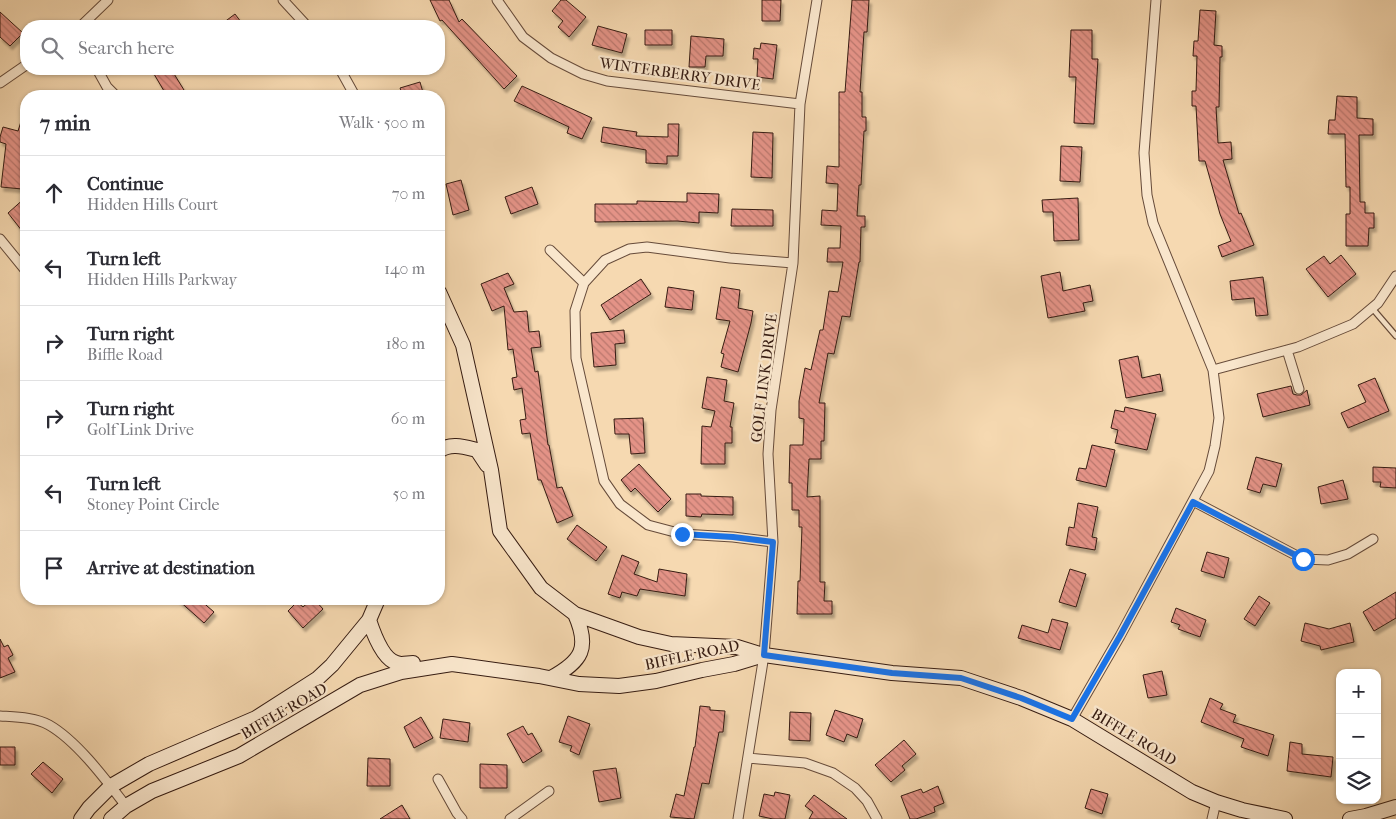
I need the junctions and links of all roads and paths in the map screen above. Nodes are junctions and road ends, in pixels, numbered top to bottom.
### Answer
1 (108, 0) edge
2 (283, 0) edge
3 (496, 0) edge
4 (817, 0) edge
5 (1156, 0) edge
6 (87, 20) edge
7 (301, 20) edge
8 (20, 69) edge
9 (100, 75) edge
10 (343, 75) edge
11 (0, 83) edge
12 (109, 90) edge
13 (352, 90) edge
14 (800, 104) junction
15 (0, 239) edge
16 (550, 250) dead end
17 (793, 263) junction
18 (20, 264) edge
19 (1396, 276) edge
20 (584, 283) junction
21 (445, 305) edge
22 (1372, 308) junction
23 (1396, 336) edge
24 (1287, 350) junction
25 (1213, 370) junction
26 (1299, 389) dead end
27 (445, 447) edge
28 (490, 470) junction
29 (1193, 502) junction
30 (1373, 539) dead end
31 (773, 542) junction
32 (375, 605) edge
33 (575, 614) junction
34 (369, 620) junction
35 (764, 655) junction
36 (452, 664) junction
37 (551, 678) junction
38 (0, 716) edge
39 (1072, 719) junction
40 (748, 758) junction
41 (438, 779) dead end
42 (111, 786) junction
43 (550, 791) dead end
44 (1216, 802) junction
45 (126, 806) junction
46 (1396, 806) edge
47 (81, 819) edge
48 (111, 819) edge
49 (462, 819) edge
50 (510, 819) edge
51 (738, 819) edge
52 (876, 819) edge
53 (1212, 819) edge
54 (1286, 819) edge
55 (1350, 819) edge

1 - 6 street
2 - 7 street
3 - 14 street, WINTERBERRY DRIVE
4 - 14 street, GOLF LINK DRIVE
5 - 25 street
8 - 11 street
9 - 12 street
10 - 13 street
14 - 17 street, GOLF LINK DRIVE
15 - 18 street
16 - 20 street
17 - 20 street
17 - 31 street, GOLF LINK DRIVE
19 - 22 street
20 - 31 street
21 - 28 street
22 - 23 lane
22 - 24 street
24 - 25 street
24 - 26 street
25 - 29 street
27 - 28 street
28 - 33 street
29 - 30 street
29 - 39 street
31 - 35 street, GOLF LINK DRIVE
32 - 34 street, BIFFLE ROAD
33 - 35 street
33 - 37 street
34 - 36 street
34 - 42 street, BIFFLE ROAD
35 - 37 street, BIFFLE ROAD
35 - 39 street, BIFFLE ROAD
35 - 40 street, GOLF LINK DRIVE
36 - 37 street, BIFFLE ROAD
36 - 45 street, BIFFLE ROAD
38 - 42 street
39 - 44 street, BIFFLE ROAD
40 - 51 street, GOLF LINK DRIVE
40 - 52 street
41 - 49 street
42 - 45 street
42 - 47 street, BIFFLE ROAD
43 - 50 street
44 - 53 street
44 - 54 street, BIFFLE ROAD
45 - 48 street, BIFFLE ROAD
46 - 55 street

